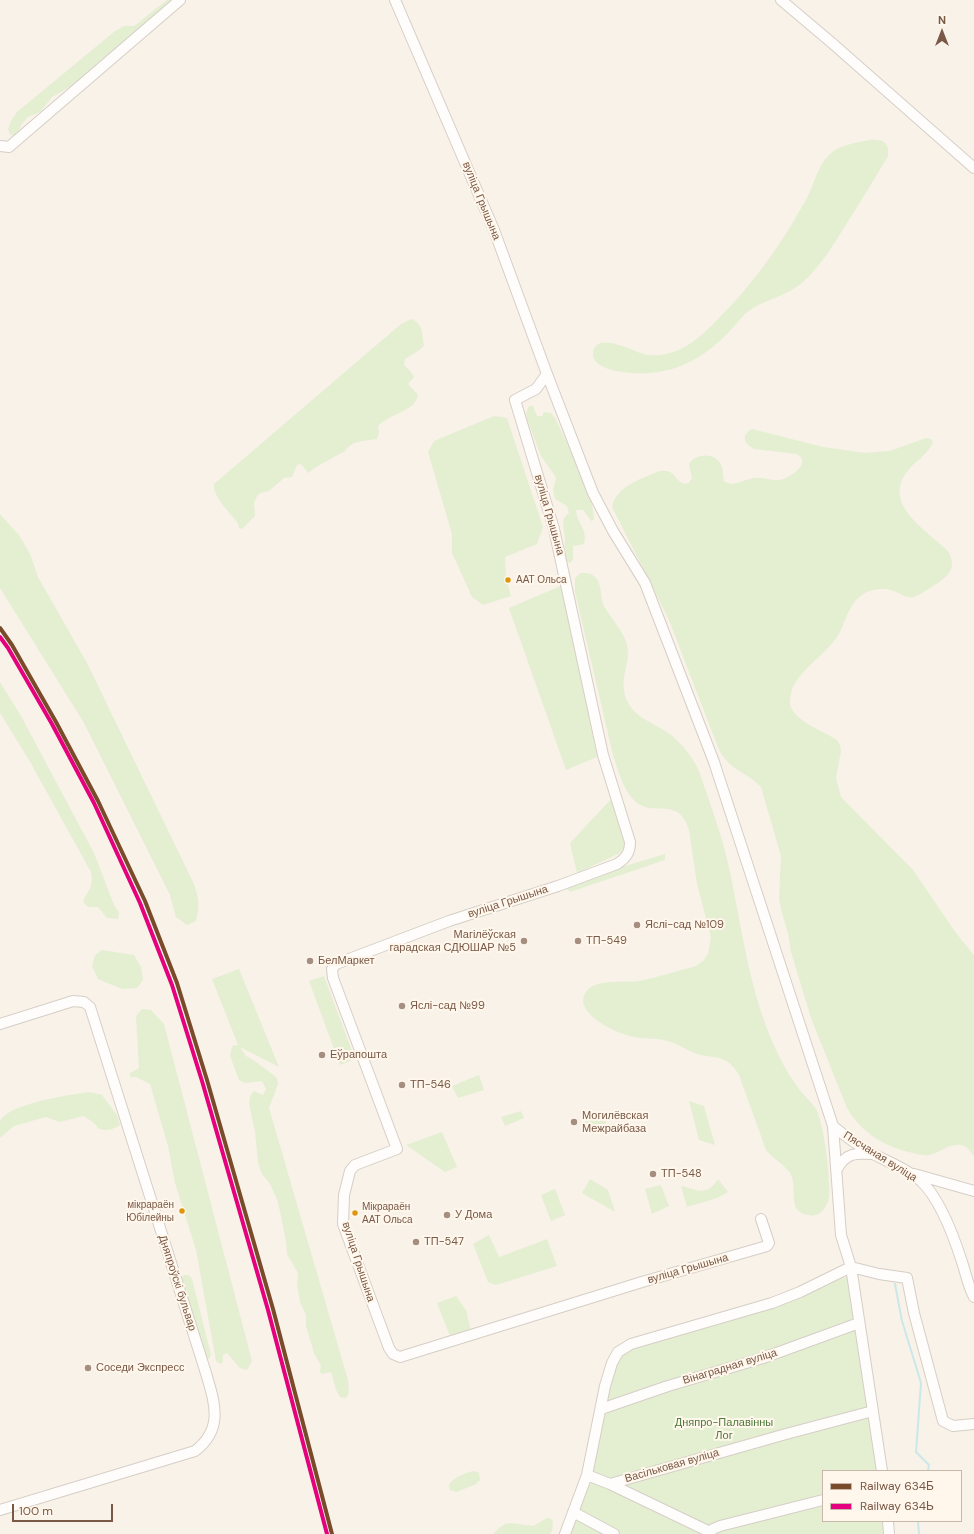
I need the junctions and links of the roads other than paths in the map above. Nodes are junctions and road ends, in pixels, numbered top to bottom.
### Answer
1 (180, 0) edge
2 (395, 0) edge
3 (781, 0) edge
4 (0, 146) edge
5 (974, 168) edge
6 (547, 374) junction
7 (0, 1024) edge
8 (833, 1126) junction
9 (874, 1154) junction
10 (837, 1169) junction
11 (908, 1172) junction
12 (974, 1191) edge
13 (761, 1219) dead end
14 (851, 1267) junction
15 (974, 1297) edge
16 (858, 1323) junction
17 (601, 1409) junction
18 (873, 1411) junction
19 (974, 1424) edge
20 (882, 1470) edge
21 (587, 1475) junction
22 (610, 1484) junction
23 (822, 1500) edge
24 (0, 1510) edge
25 (573, 1512) junction
26 (888, 1522) edge
27 (709, 1533) edge
28 (565, 1534) edge
29 (612, 1534) edge
30 (889, 1534) edge

1 - 4 street
2 - 6 street, вуліца Грышына
3 - 5 street
6 - 8 street
6 - 13 street, вуліца Грышына
7 - 24 street, Дняпроўскі бульвар
8 - 9 street, Пясчаная вуліца
8 - 10 street
9 - 10 street
9 - 11 street, Пясчаная вуліца
10 - 14 street
11 - 12 street
11 - 15 street, Пясчаная вуліца
14 - 16 street
14 - 17 street
14 - 19 street
16 - 17 street, Вінаградная вуліца
16 - 18 street
17 - 21 street
18 - 20 street
18 - 22 street, Васільковая вуліца
21 - 22 street
21 - 25 street
22 - 27 street
23 - 27 street
25 - 28 street
25 - 29 street
26 - 30 street

